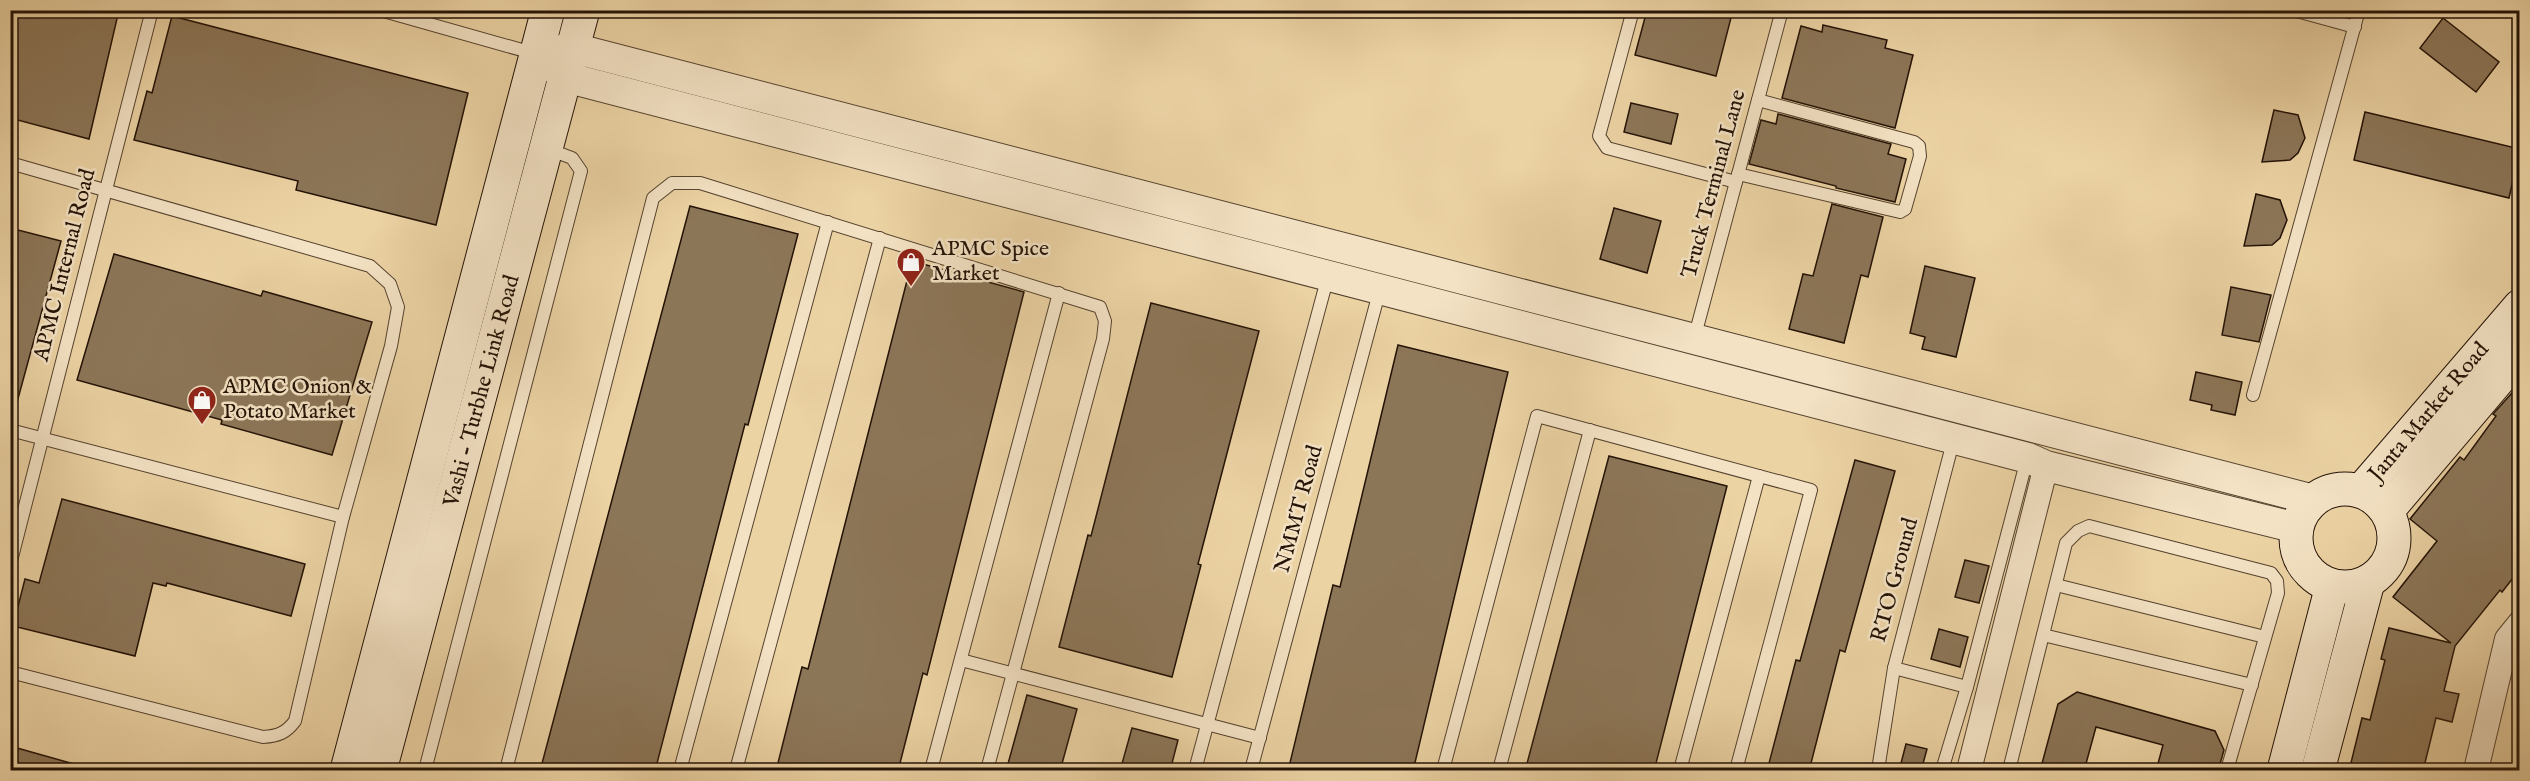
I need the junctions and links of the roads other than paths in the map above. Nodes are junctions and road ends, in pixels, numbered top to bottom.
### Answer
1 (152, 10) edge
2 (380, 10) edge
3 (548, 10) edge
4 (583, 10) edge
5 (1633, 10) edge
6 (1782, 10) edge
7 (2293, 10) edge
8 (2360, 10) edge
9 (2355, 27) junction
10 (537, 54) junction
11 (569, 62) junction
12 (1758, 100) junction
13 (547, 148) junction
14 (10, 163) edge
15 (1737, 178) junction
16 (106, 190) junction
17 (828, 222) junction
18 (880, 238) junction
19 (1332, 261) junction
20 (1384, 274) junction
21 (1059, 293) junction
22 (2520, 306) edge
23 (1690, 354) junction
24 (2520, 354) edge
25 (2253, 395) dead end
26 (1958, 424) junction
27 (10, 430) edge
28 (1590, 430) junction
29 (43, 439) junction
30 (2037, 462) junction
31 (1759, 476) junction
32 (2361, 491) junction
33 (2314, 500) junction
34 (2387, 511) junction
35 (343, 518) junction
36 (2297, 528) junction
37 (10, 565) edge
38 (2368, 582) junction
39 (2056, 585) junction
40 (2332, 586) junction
41 (2043, 635) junction
42 (2265, 637) junction
43 (2515, 637) edge
44 (961, 660) junction
45 (1894, 668) junction
46 (10, 672) edge
47 (1013, 674) junction
48 (2252, 685) junction
49 (1967, 687) junction
50 (1208, 725) junction
51 (1260, 738) junction
52 (347, 771) edge
53 (380, 771) edge
54 (425, 771) edge
55 (506, 771) edge
56 (680, 771) edge
57 (736, 771) edge
58 (931, 771) edge
59 (987, 771) edge
60 (1195, 771) edge
61 (1251, 771) edge
62 (1443, 771) edge
63 (1499, 771) edge
64 (1680, 771) edge
65 (1736, 771) edge
66 (1878, 771) edge
67 (1942, 771) edge
68 (1969, 771) edge
69 (2009, 771) edge
70 (2227, 771) edge
71 (2284, 771) edge
72 (2318, 771) edge
73 (2476, 771) edge

1 - 16 lane, APMC Internal Road
2 - 10 lane
3 - 10 main road, Vashi - Turbhe Link Road
4 - 11 main road, Vashi - Turbhe Link Road
5 - 15 lane
6 - 12 lane, Truck Terminal Lane
7 - 9 lane
8 - 9 lane
9 - 25 lane
10 - 11 street
10 - 52 main road, Vashi - Turbhe Link Road
11 - 13 main road, Vashi - Turbhe Link Road
11 - 19 street
12 - 15 lane, Truck Terminal Lane
12 - 15 lane
13 - 53 main road, Vashi - Turbhe Link Road
13 - 54 lane
14 - 16 lane
15 - 23 lane, Truck Terminal Lane
16 - 29 lane, APMC Internal Road
16 - 35 lane
17 - 18 lane
17 - 55 lane
17 - 56 lane
18 - 21 lane
18 - 57 lane
19 - 20 street
19 - 50 lane
20 - 23 street
20 - 51 lane, NMMT Road
21 - 44 lane
21 - 47 lane
22 - 32 main road, Janta Market Road
23 - 26 street
24 - 34 main road, Janta Market Road
26 - 30 street
26 - 33 street
26 - 45 lane, RTO Ground
27 - 29 lane
28 - 31 lane
28 - 62 lane
28 - 63 lane
29 - 35 lane
29 - 37 lane, APMC Internal Road
30 - 36 street
30 - 49 lane
30 - 68 street
31 - 64 lane
31 - 65 lane
32 - 33 main road
32 - 34 main road
33 - 36 main road
34 - 38 main road
35 - 46 lane
36 - 40 main road
38 - 40 main road
38 - 72 main road
39 - 41 lane
39 - 42 lane
39 - 42 lane
40 - 71 main road
41 - 48 lane
41 - 69 lane
42 - 48 lane
43 - 73 street
44 - 47 lane
44 - 58 lane
45 - 49 lane, RTO Ground
45 - 66 lane
47 - 50 lane
47 - 59 lane
48 - 70 lane
49 - 67 lane
50 - 51 lane
50 - 60 lane
51 - 61 lane, NMMT Road

